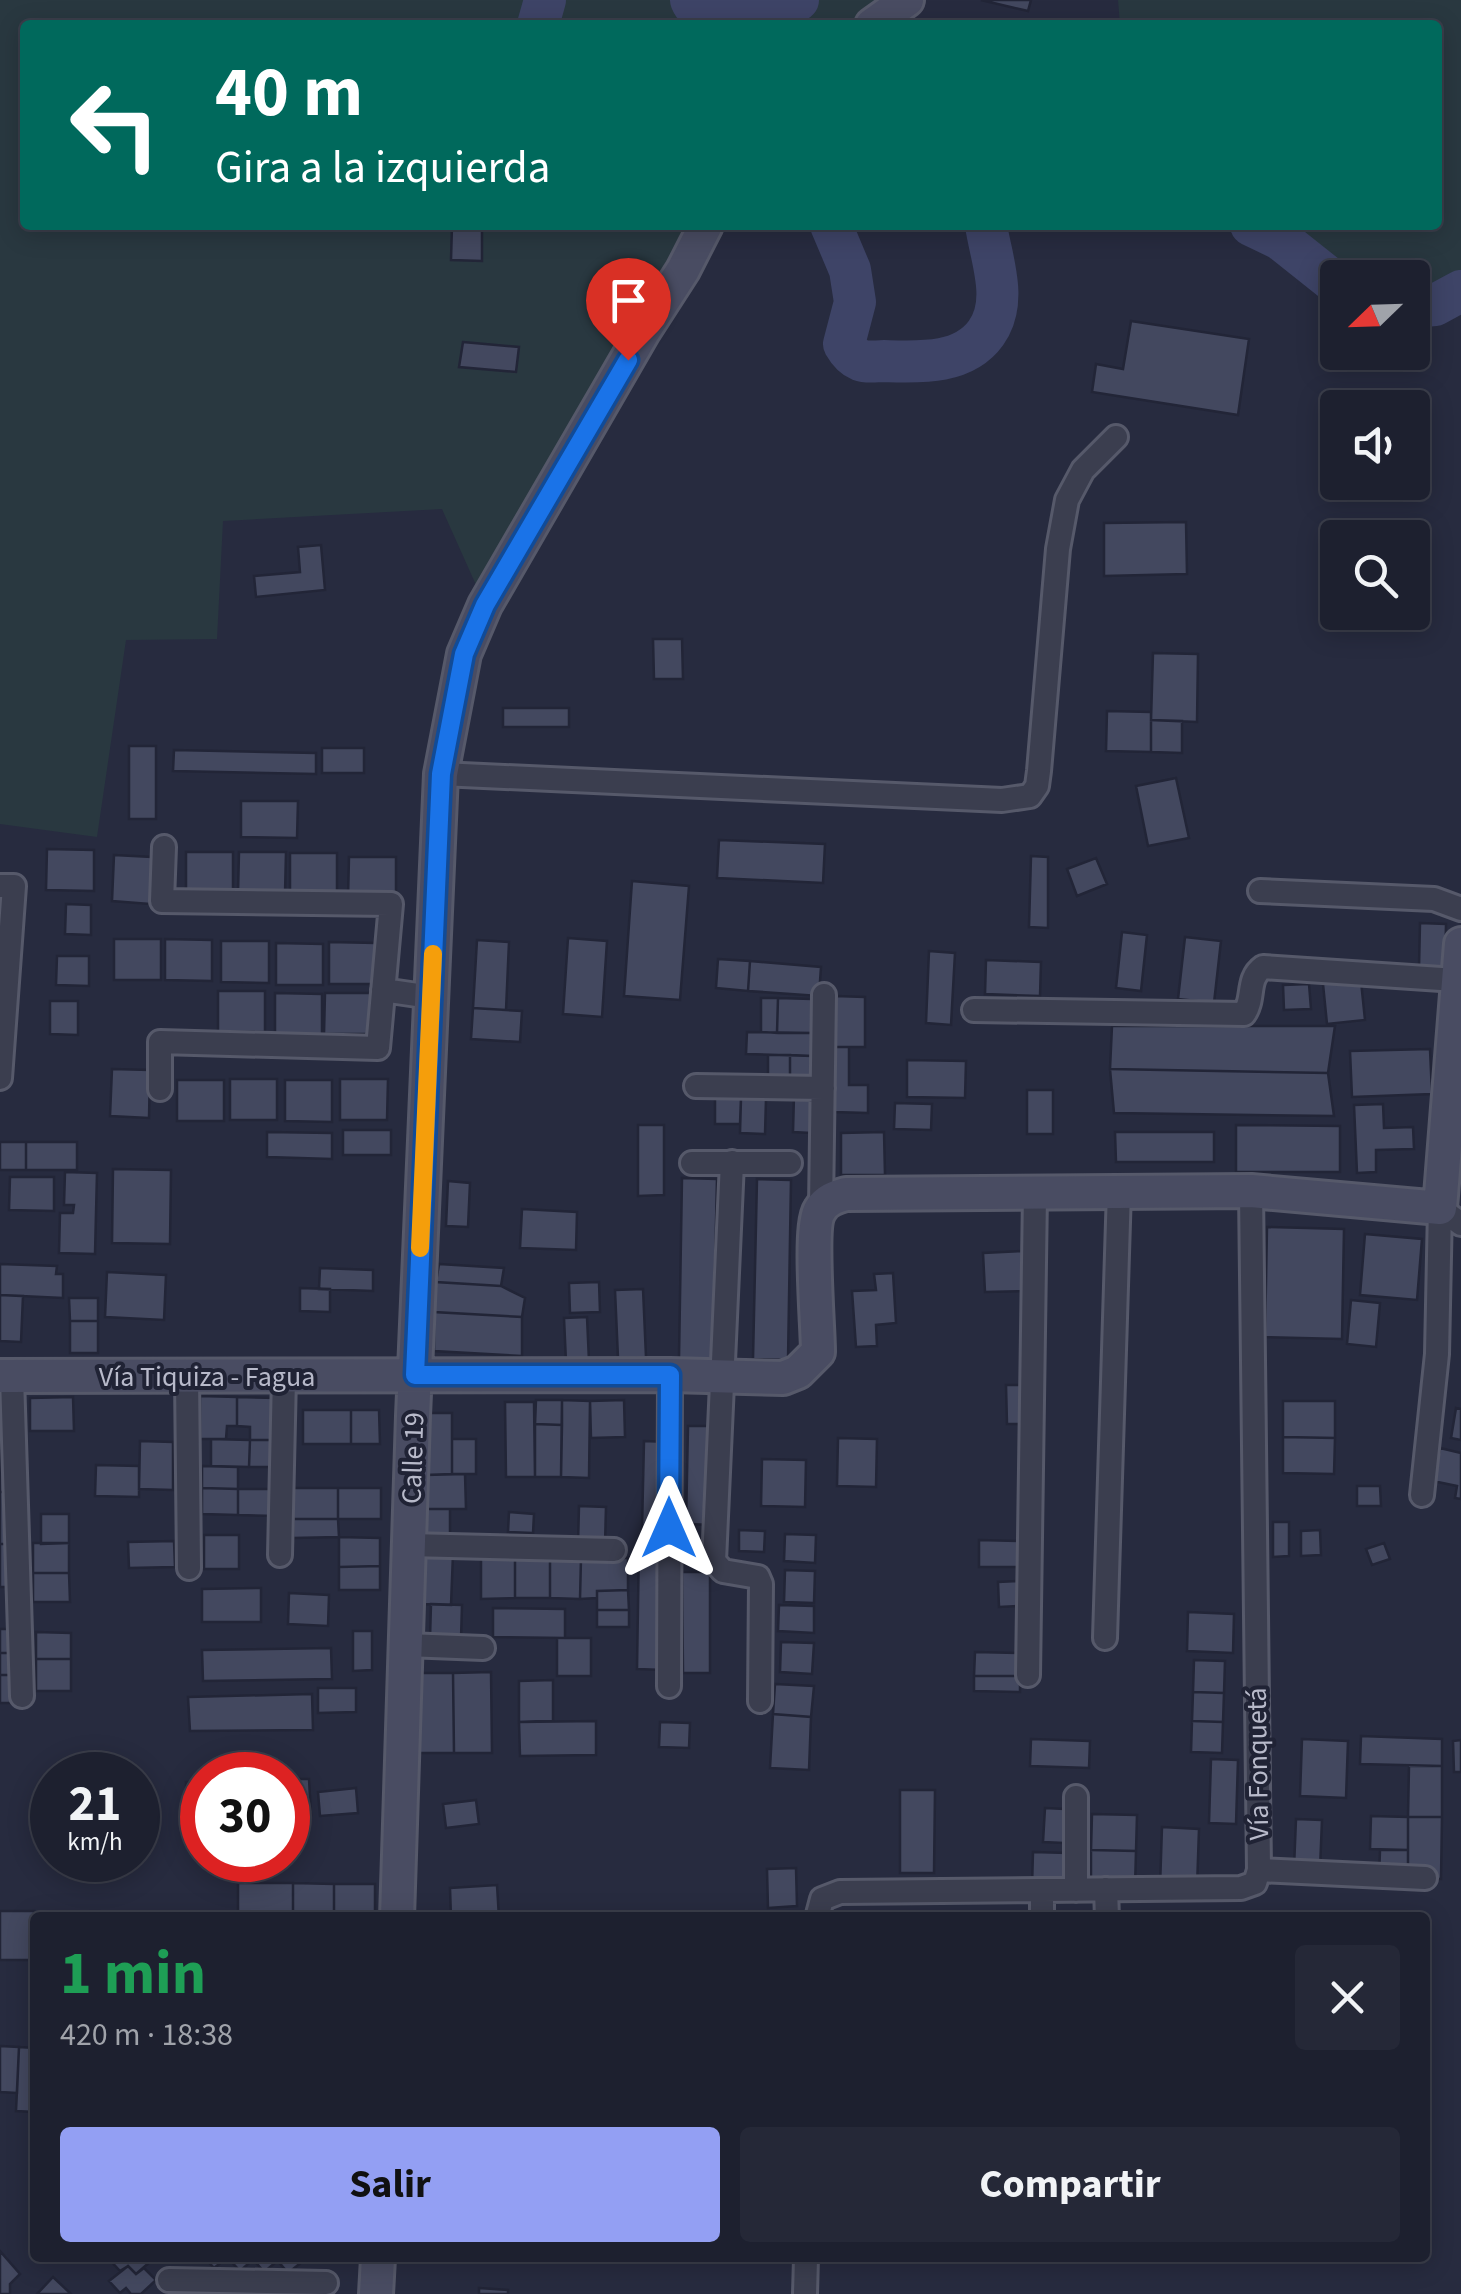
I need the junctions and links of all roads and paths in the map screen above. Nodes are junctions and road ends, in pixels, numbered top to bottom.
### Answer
1 (908, 0) edge
2 (879, 20) edge
3 (703, 230) edge
4 (1116, 436) dead end
5 (441, 774) junction
6 (164, 847) dead end
7 (0, 886) edge
8 (1260, 890) dead end
9 (1461, 909) edge
10 (1461, 944) edge
11 (1456, 980) junction
12 (383, 990) junction
13 (824, 995) dead end
14 (431, 996) junction
15 (974, 1010) dead end
16 (0, 1078) edge
17 (696, 1086) dead end
18 (824, 1088) junction
19 (160, 1089) dead end
20 (732, 1162) junction
21 (692, 1163) dead end
22 (790, 1163) dead end
23 (1118, 1190) junction
24 (1251, 1191) junction
25 (1035, 1194) junction
26 (821, 1207) junction
27 (1450, 1216) edge
28 (1449, 1355) edge
29 (415, 1375) junction
30 (670, 1375) junction
31 (6, 1376) edge
32 (187, 1376) junction
33 (284, 1376) junction
34 (724, 1376) junction
35 (1422, 1494) dead end
36 (409, 1545) junction
37 (614, 1550) dead end
38 (280, 1555) dead end
39 (189, 1568) dead end
40 (1104, 1638) dead end
41 (406, 1645) junction
42 (483, 1648) dead end
43 (1028, 1676) dead end
44 (669, 1686) dead end
45 (22, 1696) dead end
46 (760, 1701) dead end
47 (1076, 1796) dead end
48 (1259, 1870) junction
49 (1424, 1878) dead end
50 (1106, 1889) junction
51 (1076, 1890) junction
52 (1042, 1891) junction
53 (397, 1912) edge
54 (819, 1912) edge
55 (1042, 1912) edge
56 (1107, 1912) edge
57 (378, 2262) edge
58 (806, 2262) edge
59 (169, 2277) edge
60 (326, 2283) dead end
61 (376, 2294) edge
62 (805, 2294) edge

1 - 2 street
3 - 5 street, Calle 19
4 - 5 street
5 - 14 street, Calle 19
6 - 12 street
7 - 16 street
8 - 9 street
10 - 11 street
11 - 15 street
11 - 27 street
12 - 14 street
12 - 19 street
13 - 18 street
14 - 29 street, Calle 19
17 - 18 street
18 - 26 street
20 - 21 street
20 - 22 street
20 - 34 street
23 - 24 street
23 - 25 street
23 - 40 street
24 - 27 street
24 - 48 street, Vía Fonquetá
25 - 26 street
25 - 43 street
26 - 34 street, Vía Tiquiza - Fagua
27 - 28 street
28 - 35 street
29 - 30 street, Vía Tiquiza - Fagua
29 - 33 street, Vía Tiquiza - Fagua
29 - 36 street, Calle 19
30 - 34 street, Vía Tiquiza - Fagua
30 - 44 street
31 - 32 street, Vía Tiquiza - Fagua
31 - 45 street
32 - 33 street, Vía Tiquiza - Fagua
32 - 39 street
33 - 38 street
34 - 46 street
36 - 37 street
36 - 41 street, Calle 19
41 - 42 street
41 - 53 street, Calle 19
47 - 51 street
48 - 49 street
48 - 50 street, Vía Fonquetá
50 - 51 street, Vía Fonquetá
50 - 56 street
51 - 52 street, Vía Fonquetá
52 - 54 street, Vía Fonquetá
52 - 55 street
57 - 61 street
58 - 62 street
59 - 60 street

